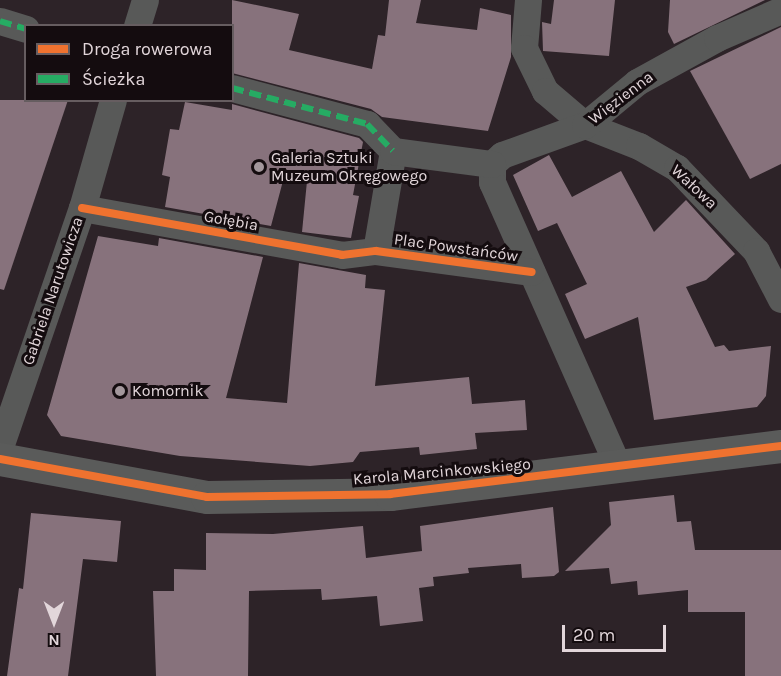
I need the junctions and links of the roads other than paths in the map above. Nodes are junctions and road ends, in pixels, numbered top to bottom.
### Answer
1 (145, 0) edge
2 (528, 0) edge
3 (781, 10) edge
4 (0, 21) edge
5 (138, 24) edge
6 (24, 28) edge
7 (234, 89) edge
8 (112, 102) edge
9 (585, 125) junction
10 (393, 151) junction
11 (492, 164) junction
12 (82, 208) junction
13 (376, 251) junction
14 (532, 272) junction
15 (781, 299) edge
16 (781, 446) edge
17 (0, 447) edge
18 (0, 459) edge
19 (618, 467) junction

1 - 5 street
2 - 9 street, Wałowa
3 - 9 street, Więzienna
4 - 6 street
7 - 10 street
8 - 12 street, Gabriela Narutowicza
9 - 11 street, Więzienna
9 - 15 street, Wałowa
10 - 11 street
10 - 13 street, Plac Powstańców
11 - 14 street, Plac Powstańców
12 - 13 street, Gołębia
12 - 17 street, Gabriela Narutowicza
13 - 14 street, Plac Powstańców
14 - 19 street, Plac Powstańców
16 - 19 street, Karola Marcinkowskiego
18 - 19 street, Karola Marcinkowskiego

